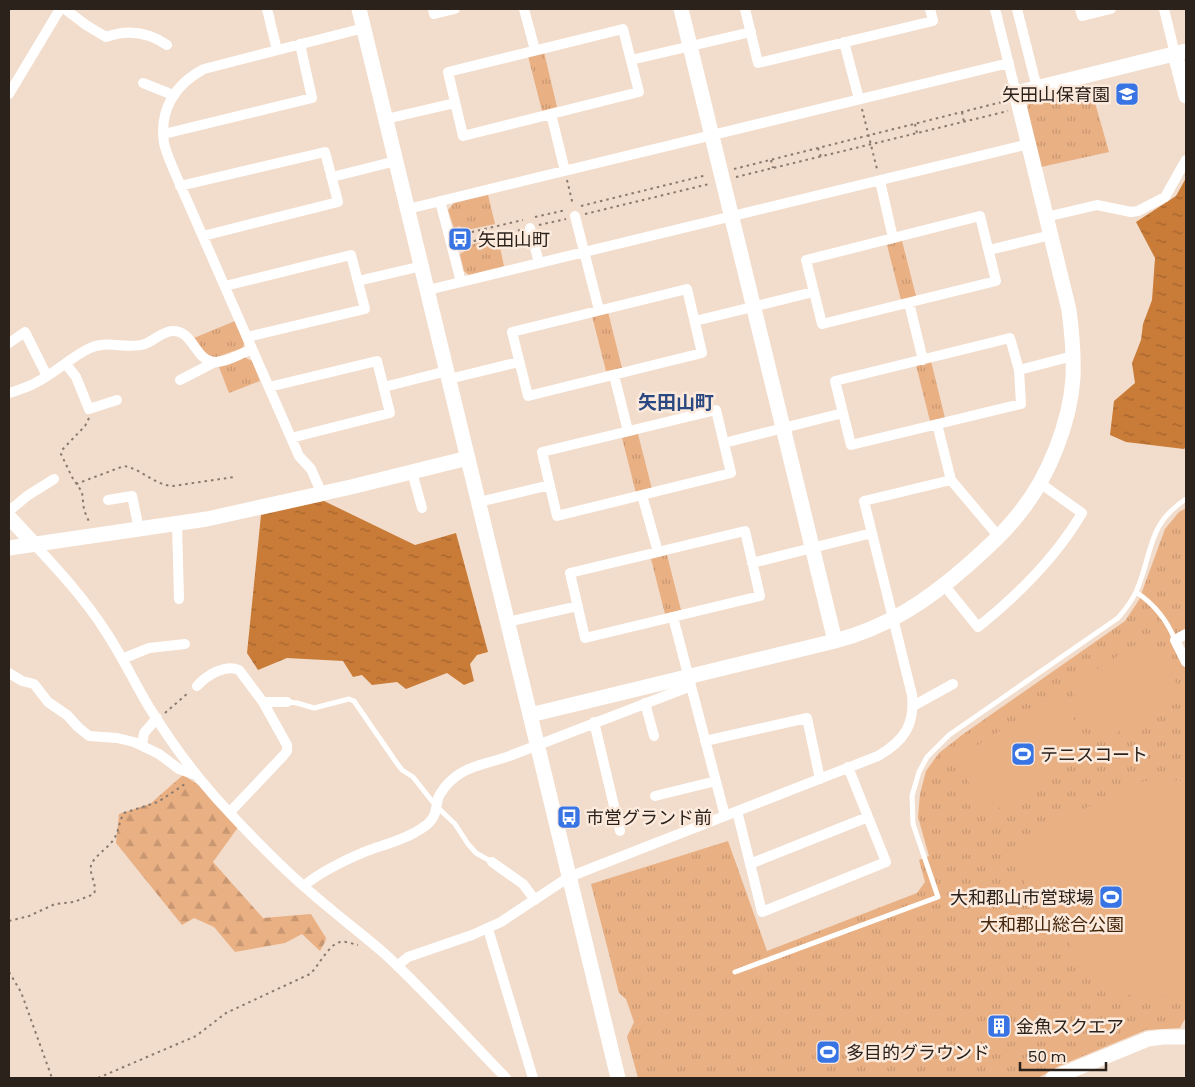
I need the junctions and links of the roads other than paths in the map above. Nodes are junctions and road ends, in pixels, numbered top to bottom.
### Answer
1 (60, 9) edge
2 (65, 9) edge
3 (267, 9) edge
4 (359, 9) edge
5 (433, 9) edge
6 (455, 9) edge
7 (524, 9) edge
8 (681, 9) edge
9 (745, 9) edge
10 (930, 9) edge
11 (995, 9) edge
12 (1017, 9) edge
13 (1080, 9) edge
14 (1111, 9) edge
15 (1164, 9) edge
16 (364, 28) junction
17 (750, 32) junction
18 (844, 42) junction
19 (300, 44) junction
20 (167, 45) dead end
21 (690, 46) junction
22 (277, 50) junction
23 (535, 50) junction
24 (1181, 53) edge
25 (631, 60) junction
26 (1009, 63) junction
27 (143, 83) dead end
28 (10, 87) edge
29 (1037, 88) junction
30 (1016, 93) junction
31 (173, 96) junction
32 (1186, 96) edge
33 (859, 99) junction
34 (455, 103) junction
35 (551, 114) junction
36 (386, 120) junction
37 (164, 134) junction
38 (712, 134) junction
39 (1029, 144) junction
40 (1186, 160) edge
41 (396, 161) junction
42 (565, 171) junction
43 (332, 177) junction
44 (880, 181) junction
45 (180, 186) junction
46 (440, 201) junction
47 (408, 209) junction
48 (575, 216) road end
49 (1046, 216) junction
50 (732, 217) junction
51 (530, 228) dead end
52 (1051, 235) junction
53 (202, 236) junction
54 (893, 238) junction
55 (989, 250) junction
56 (584, 253) junction
57 (539, 263) junction
58 (422, 266) junction
59 (358, 281) junction
60 (461, 282) junction
61 (225, 286) junction
62 (428, 290) junction
63 (813, 292) junction
64 (909, 303) junction
65 (754, 306) junction
66 (599, 310) junction
67 (694, 321) junction
68 (247, 337) junction
69 (9, 343) edge
70 (252, 349) junction
71 (1073, 356) junction
72 (923, 360) junction
73 (215, 362) junction
74 (519, 362) junction
75 (66, 364) junction
76 (1019, 370) junction
77 (448, 375) junction
78 (614, 375) junction
79 (47, 376) junction
80 (180, 380) dead end
81 (269, 387) junction
82 (384, 387) junction
83 (9, 393) edge
84 (117, 400) dead end
85 (843, 413) junction
86 (937, 424) junction
87 (783, 427) junction
88 (628, 432) junction
89 (291, 438) junction
90 (724, 442) junction
91 (468, 458) junction
92 (412, 472) junction
93 (54, 479) dead end
94 (951, 480) junction
95 (1040, 482) junction
96 (550, 484) junction
97 (322, 494) junction
98 (642, 495) junction
99 (1186, 499) edge
100 (108, 500) dead end
101 (479, 502) junction
102 (422, 508) dead end
103 (9, 511) edge
104 (9, 517) edge
105 (177, 524) junction
106 (139, 529) junction
107 (872, 533) junction
108 (999, 536) junction
109 (34, 544) junction
110 (9, 548) edge
111 (812, 548) junction
112 (658, 552) junction
113 (752, 563) junction
114 (944, 585) junction
115 (1136, 592) junction
116 (179, 599) dead end
117 (578, 606) junction
118 (673, 617) junction
119 (893, 620) junction
120 (508, 622) junction
121 (1186, 634) edge
122 (1175, 640) junction
123 (835, 642) junction
124 (185, 644) dead end
125 (122, 659) junction
126 (1186, 662) edge
127 (9, 673) edge
128 (690, 681) junction
129 (952, 684) dead end
130 (197, 686) road end
131 (263, 702) junction
132 (287, 702) joint
133 (645, 703) junction
134 (913, 706) junction
135 (530, 715) junction
136 (157, 718) junction
137 (594, 722) junction
138 (654, 736) dead end
139 (705, 741) junction
140 (142, 746) junction
141 (848, 768) junction
142 (197, 775) junction
143 (820, 778) junction
144 (716, 781) junction
145 (655, 796) dead end
146 (436, 806) junction
147 (737, 811) junction
148 (230, 812) junction
149 (725, 816) junction
150 (868, 817) junction
151 (620, 832) dead end
152 (492, 862) joint
153 (750, 864) junction
154 (569, 877) junction
155 (304, 886) junction
156 (535, 900) junction
157 (488, 929) junction
158 (397, 966) junction
159 (735, 972) dead end
160 (1186, 1036) edge
161 (506, 1078) edge
162 (533, 1078) edge
163 (618, 1078) edge
164 (1053, 1078) edge

1 - 28 street
2 - 20 street
3 - 22 street
4 - 16 street
5 - 6 street
7 - 23 street
8 - 21 street
9 - 17 street
10 - 18 street
11 - 26 street
12 - 29 street
13 - 14 street
15 - 24 street
16 - 19 street
16 - 36 street
17 - 18 street
17 - 21 street
18 - 33 street
19 - 22 street
19 - 37 street
21 - 25 street
21 - 38 street
22 - 31 street
23 - 25 street
23 - 34 street
24 - 29 street
24 - 32 street
25 - 35 street
26 - 30 street
26 - 33 street
27 - 31 street
29 - 30 street
30 - 39 street
31 - 37 street
33 - 38 street
34 - 35 street
34 - 36 street
35 - 42 street
36 - 41 street
37 - 45 street
38 - 42 street
38 - 50 street
39 - 44 street
39 - 49 street
40 - 49 street
41 - 43 street
41 - 47 street
42 - 46 street
43 - 45 street
43 - 53 street
44 - 50 street
44 - 54 street
45 - 53 street
46 - 47 street
46 - 60 street
47 - 58 street
48 - 56 street
49 - 52 street
50 - 56 street
50 - 65 street
51 - 57 street
52 - 55 street
52 - 71 street
53 - 61 street
54 - 55 street
54 - 63 street
55 - 64 street
56 - 57 street
56 - 66 street
57 - 60 street
58 - 59 street
58 - 62 street
59 - 61 street
59 - 68 street
60 - 62 street
61 - 68 street
62 - 77 street
63 - 64 street
63 - 65 street
64 - 72 street
65 - 67 street
65 - 87 street
66 - 67 street
66 - 74 street
67 - 78 street
68 - 70 street
69 - 79 street
70 - 73 street
70 - 81 street
71 - 76 street
71 - 95 street
72 - 76 street
72 - 85 street
73 - 75 street
73 - 80 street
74 - 77 street
74 - 78 street
75 - 79 street
75 - 84 street
76 - 86 street
77 - 82 street
77 - 91 street
78 - 88 street
79 - 83 street
81 - 82 street
81 - 89 street
82 - 89 street
85 - 86 street
85 - 87 street
86 - 94 street
87 - 90 street
87 - 111 street
88 - 90 street
88 - 96 street
89 - 97 street
90 - 98 street
91 - 92 street
91 - 101 street
92 - 97 street
92 - 102 street
93 - 103 street
94 - 107 street
94 - 108 street
95 - 108 street
95 - 114 street
96 - 98 street
96 - 101 street
97 - 105 street
98 - 112 street
99 - 115 lane
100 - 106 street
101 - 120 street
104 - 109 street
105 - 106 street
105 - 116 street
106 - 109 street
107 - 111 street
107 - 119 street
108 - 114 street
109 - 110 street
109 - 125 street
111 - 113 street
111 - 123 street
112 - 113 street
112 - 117 street
113 - 118 street
114 - 119 street
115 - 122 lane
115 - 159 lane
117 - 118 street
117 - 120 street
118 - 128 street
119 - 123 street
119 - 134 street
120 - 135 street
121 - 122 street
122 - 126 street
123 - 128 street
124 - 125 street
125 - 136 street
127 - 140 street
128 - 133 street
128 - 135 street
128 - 139 street
129 - 134 street
130 - 131 street
131 - 132 street
131 - 148 street
132 - 146 lane
133 - 137 street
133 - 138 street
134 - 141 street
135 - 154 street
136 - 140 street
136 - 142 street
137 - 146 street
137 - 151 street
139 - 143 street
139 - 144 street
140 - 142 street
141 - 143 street
141 - 150 street
142 - 148 street
143 - 147 street
144 - 145 street
144 - 149 street
146 - 152 lane
146 - 155 street
147 - 149 street
147 - 153 street
148 - 155 street
149 - 154 street
150 - 153 street
150 - 153 street
152 - 156 street
154 - 156 street
154 - 163 street
155 - 158 street
156 - 157 street
157 - 158 street
157 - 162 street
158 - 161 street
160 - 164 street

